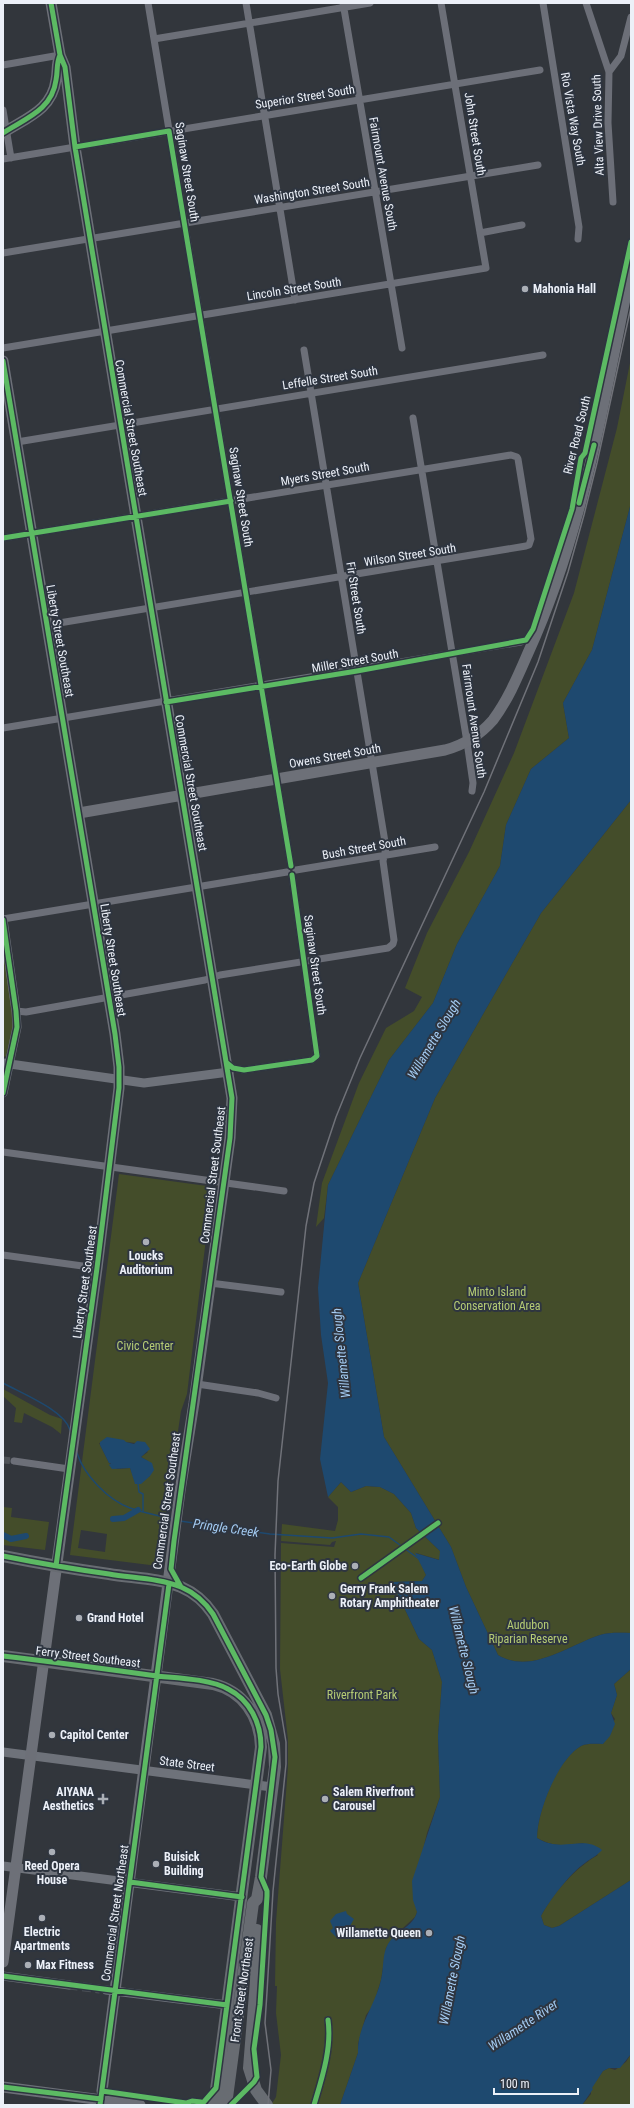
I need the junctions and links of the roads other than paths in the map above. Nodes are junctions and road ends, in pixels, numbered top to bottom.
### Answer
1 (51, 3) edge
2 (148, 3) edge
3 (246, 3) edge
4 (370, 3) edge
5 (441, 3) edge
6 (543, 3) edge
7 (586, 3) edge
8 (344, 5) edge
9 (631, 18) edge
10 (249, 22) junction
11 (154, 39) junction
12 (60, 55) junction
13 (3, 65) edge
14 (540, 70) dead end
15 (609, 72) junction
16 (455, 84) junction
17 (359, 100) junction
18 (3, 110) edge
19 (264, 115) junction
20 (5, 131) edge
21 (169, 131) junction
22 (75, 147) junction
23 (11, 158) junction
24 (3, 159) edge
25 (538, 165) dead end
26 (471, 176) junction
27 (375, 192) junction
28 (613, 202) dead end
29 (279, 208) junction
30 (184, 223) junction
31 (522, 225) dead end
32 (480, 233) junction
33 (90, 239) junction
34 (578, 239) dead end
35 (3, 253) edge
36 (486, 268) joint
37 (631, 270) edge
38 (391, 284) junction
39 (295, 300) junction
40 (200, 316) junction
41 (105, 331) junction
42 (3, 348) edge
43 (402, 348) dead end
44 (304, 350) dead end
45 (542, 355) dead end
46 (3, 361) edge
47 (311, 392) junction
48 (216, 408) junction
49 (413, 418) dead end
50 (120, 424) junction
51 (17, 442) junction
52 (422, 469) junction
53 (327, 485) junction
54 (231, 501) junction
55 (136, 516) junction
56 (32, 534) junction
57 (3, 538) edge
58 (529, 545) joint
59 (438, 561) junction
60 (341, 577) junction
61 (246, 593) junction
62 (151, 609) junction
63 (47, 625) junction
64 (521, 642) dead end
65 (453, 654) junction
66 (357, 671) junction
67 (262, 687) junction
68 (166, 702) junction
69 (63, 718) junction
70 (3, 728) edge
71 (467, 742) junction
72 (373, 763) junction
73 (277, 779) junction
74 (472, 791) dead end
75 (183, 795) junction
76 (78, 813) junction
77 (435, 847) dead end
78 (384, 855) junction
79 (292, 871) junction
80 (198, 887) junction
81 (93, 904) junction
82 (3, 920) edge
83 (304, 961) junction
84 (214, 977) junction
85 (109, 996) junction
86 (16, 1011) junction
87 (6, 1064) edge
88 (228, 1067) junction
89 (120, 1080) junction
90 (3, 1093) edge
91 (3, 1152) edge
92 (109, 1168) junction
93 (223, 1183) junction
94 (284, 1191) dead end
95 (3, 1255) edge
96 (97, 1268) junction
97 (210, 1283) junction
98 (281, 1292) dead end
99 (197, 1384) junction
100 (276, 1398) dead end
101 (14, 1461) tunnel mouth
102 (68, 1472) junction
103 (3, 1556) edge
104 (56, 1566) junction
105 (175, 1585) junction
106 (3, 1656) edge
107 (43, 1661) junction
108 (157, 1676) junction
109 (3, 1752) edge
110 (30, 1756) junction
111 (144, 1771) junction
112 (256, 1786) junction
113 (272, 1788) junction
114 (3, 1866) edge
115 (16, 1867) junction
116 (130, 1882) junction
117 (242, 1897) junction
118 (257, 1899) junction
119 (3, 1962) edge
120 (3, 1976) edge
121 (69, 1985) tunnel mouth
122 (107, 1990) junction
123 (227, 2005) junction
124 (328, 2020) dead end
125 (3, 2087) edge
126 (101, 2099) edge
127 (140, 2105) edge
128 (214, 2105) edge
129 (226, 2105) edge
130 (267, 2105) edge
131 (314, 2105) edge

1 - 12 main road, Commercial Street Southeast
2 - 11 street, Saginaw Street South
3 - 10 street
4 - 8 street
5 - 16 street, John Street South
6 - 34 street, Rio Vista Way South
7 - 15 street, Alta View Drive South
8 - 10 street
8 - 17 street, Fairmount Avenue South
9 - 15 street
10 - 11 street
10 - 19 street
11 - 21 street, Saginaw Street South
12 - 13 street
12 - 20 main road
12 - 22 main road, Commercial Street Southeast
14 - 16 street, Superior Street South
15 - 28 street, Alta View Drive South
16 - 17 street, Superior Street South
16 - 26 street, John Street South
17 - 19 street, Superior Street South
17 - 27 street, Fairmount Avenue South
18 - 20 street
19 - 21 street, Superior Street South
19 - 29 street
20 - 23 street
21 - 22 street, Superior Street South
21 - 30 street, Saginaw Street South
22 - 23 street, Superior Street South
22 - 33 main road, Commercial Street Southeast
23 - 24 street, Superior Street South
25 - 26 street, Washington Street South
26 - 27 street, Washington Street South
26 - 32 street, John Street South
27 - 29 street, Washington Street South
27 - 38 street, Fairmount Avenue South
29 - 30 street, Washington Street South
29 - 39 street
30 - 33 street, Washington Street South
30 - 40 street, Saginaw Street South
31 - 32 street
32 - 36 street, John Street South
33 - 35 street, Washington Street South
33 - 41 main road, Commercial Street Southeast
36 - 38 street, Lincoln Street South
37 - 71 main road, River Road South
38 - 39 street, Lincoln Street South
38 - 43 street, Fairmount Avenue South
39 - 40 street, Lincoln Street South
40 - 41 street, Lincoln Street South
40 - 48 street, Saginaw Street South
41 - 42 street, Lincoln Street South
41 - 50 main road, Commercial Street Southeast
44 - 47 street, Fir Street South
45 - 47 street, Leffelle Street South
46 - 51 main road, Liberty Street Southeast
47 - 48 street, Leffelle Street South
47 - 53 street, Fir Street South
48 - 50 street, Leffelle Street South
48 - 54 street, Saginaw Street South
49 - 52 street, Fairmount Avenue South
50 - 51 street, Leffelle Street South
50 - 55 main road, Commercial Street Southeast
51 - 56 main road, Liberty Street Southeast
52 - 53 street, Myers Street South
52 - 58 street, Myers Street South
52 - 59 street, Fairmount Avenue South
53 - 54 street, Myers Street South
53 - 60 street, Fir Street South
54 - 55 street, Myers Street South
54 - 61 street, Saginaw Street South
55 - 56 street, Myers Street South
55 - 62 main road, Commercial Street Southeast
56 - 57 street, Myers Street South
56 - 63 main road, Liberty Street Southeast
58 - 59 street, Wilson Street South
59 - 60 street, Wilson Street South
59 - 65 street, Fairmount Avenue South
60 - 61 street, Wilson Street South
60 - 66 street, Fir Street South
61 - 62 street, Wilson Street South
61 - 67 street, Saginaw Street South
62 - 63 street, Wilson Street South
62 - 68 main road, Commercial Street Southeast
63 - 69 main road, Liberty Street Southeast
64 - 65 street, Miller Street South
65 - 66 street, Miller Street South
65 - 71 street, Fairmount Avenue South
66 - 67 street, Miller Street South
66 - 72 street, Fir Street South
67 - 68 street, Miller Street South
67 - 73 street, Saginaw Street South
68 - 69 street, Miller Street South
68 - 75 main road, Commercial Street Southeast
69 - 70 street, Miller Street South
69 - 76 main road, Liberty Street Southeast
71 - 72 main road, Owens Street South
71 - 74 street, Fairmount Avenue South
72 - 73 main road, Owens Street South
72 - 78 street, Fir Street South
73 - 75 main road, Owens Street South
73 - 79 street, Saginaw Street South
75 - 76 main road, Owens Street South
75 - 80 main road, Commercial Street Southeast
76 - 81 main road, Liberty Street Southeast
77 - 78 street, Bush Street South
78 - 79 street, Bush Street South
78 - 83 street, Fir Street South
79 - 80 street, Bush Street South
79 - 83 street, Saginaw Street South
80 - 81 street, Bush Street South
80 - 84 main road, Commercial Street Southeast
81 - 82 street, Bush Street South
81 - 85 main road, Liberty Street Southeast
82 - 86 main road
83 - 84 street
83 - 88 street, Saginaw Street South
84 - 85 street
84 - 88 main road, Commercial Street Southeast
85 - 86 street
85 - 89 main road, Liberty Street Southeast
86 - 87 main road
87 - 89 main road
87 - 90 main road
88 - 89 main road
88 - 93 main road, Commercial Street Southeast
89 - 92 main road, Liberty Street Southeast
91 - 92 street
92 - 93 street
92 - 96 main road, Liberty Street Southeast
93 - 94 street
93 - 97 main road, Commercial Street Southeast
95 - 96 street
96 - 102 main road, Liberty Street Southeast
97 - 98 street
97 - 99 main road, Commercial Street Southeast
99 - 100 street
99 - 105 main road, Commercial Street Southeast
101 - 102 street
102 - 104 main road, Liberty Street Southeast
103 - 104 highway
104 - 105 highway
104 - 107 main road, Liberty Street Southeast
105 - 108 main road, Commercial Street Southeast
105 - 113 highway, Front Street Northeast
106 - 107 highway, Ferry Street Southeast
107 - 108 highway, Ferry Street Southeast
107 - 110 main road, Liberty Street Southeast
108 - 111 main road, Commercial Street Southeast
108 - 112 highway, Ferry Street Southeast
109 - 110 main road, State Street
110 - 111 main road, State Street
110 - 115 main road, Liberty Street Southeast
111 - 112 main road, State Street
111 - 116 main road, Commercial Street Northeast
112 - 113 main road, State Street
112 - 117 highway, Front Street Northeast
113 - 118 highway, Front Street Northeast
114 - 115 main road
115 - 116 main road
115 - 119 main road, Liberty Street Southeast
116 - 117 main road
116 - 122 main road, Commercial Street Northeast
117 - 123 highway, Front Street Northeast
118 - 129 highway, Front Street Northeast
118 - 130 highway
120 - 121 main road
122 - 123 main road
122 - 126 main road, Commercial Street Northeast
123 - 128 highway, Front Street Northeast
124 - 131 street
125 - 126 main road
126 - 127 main road

